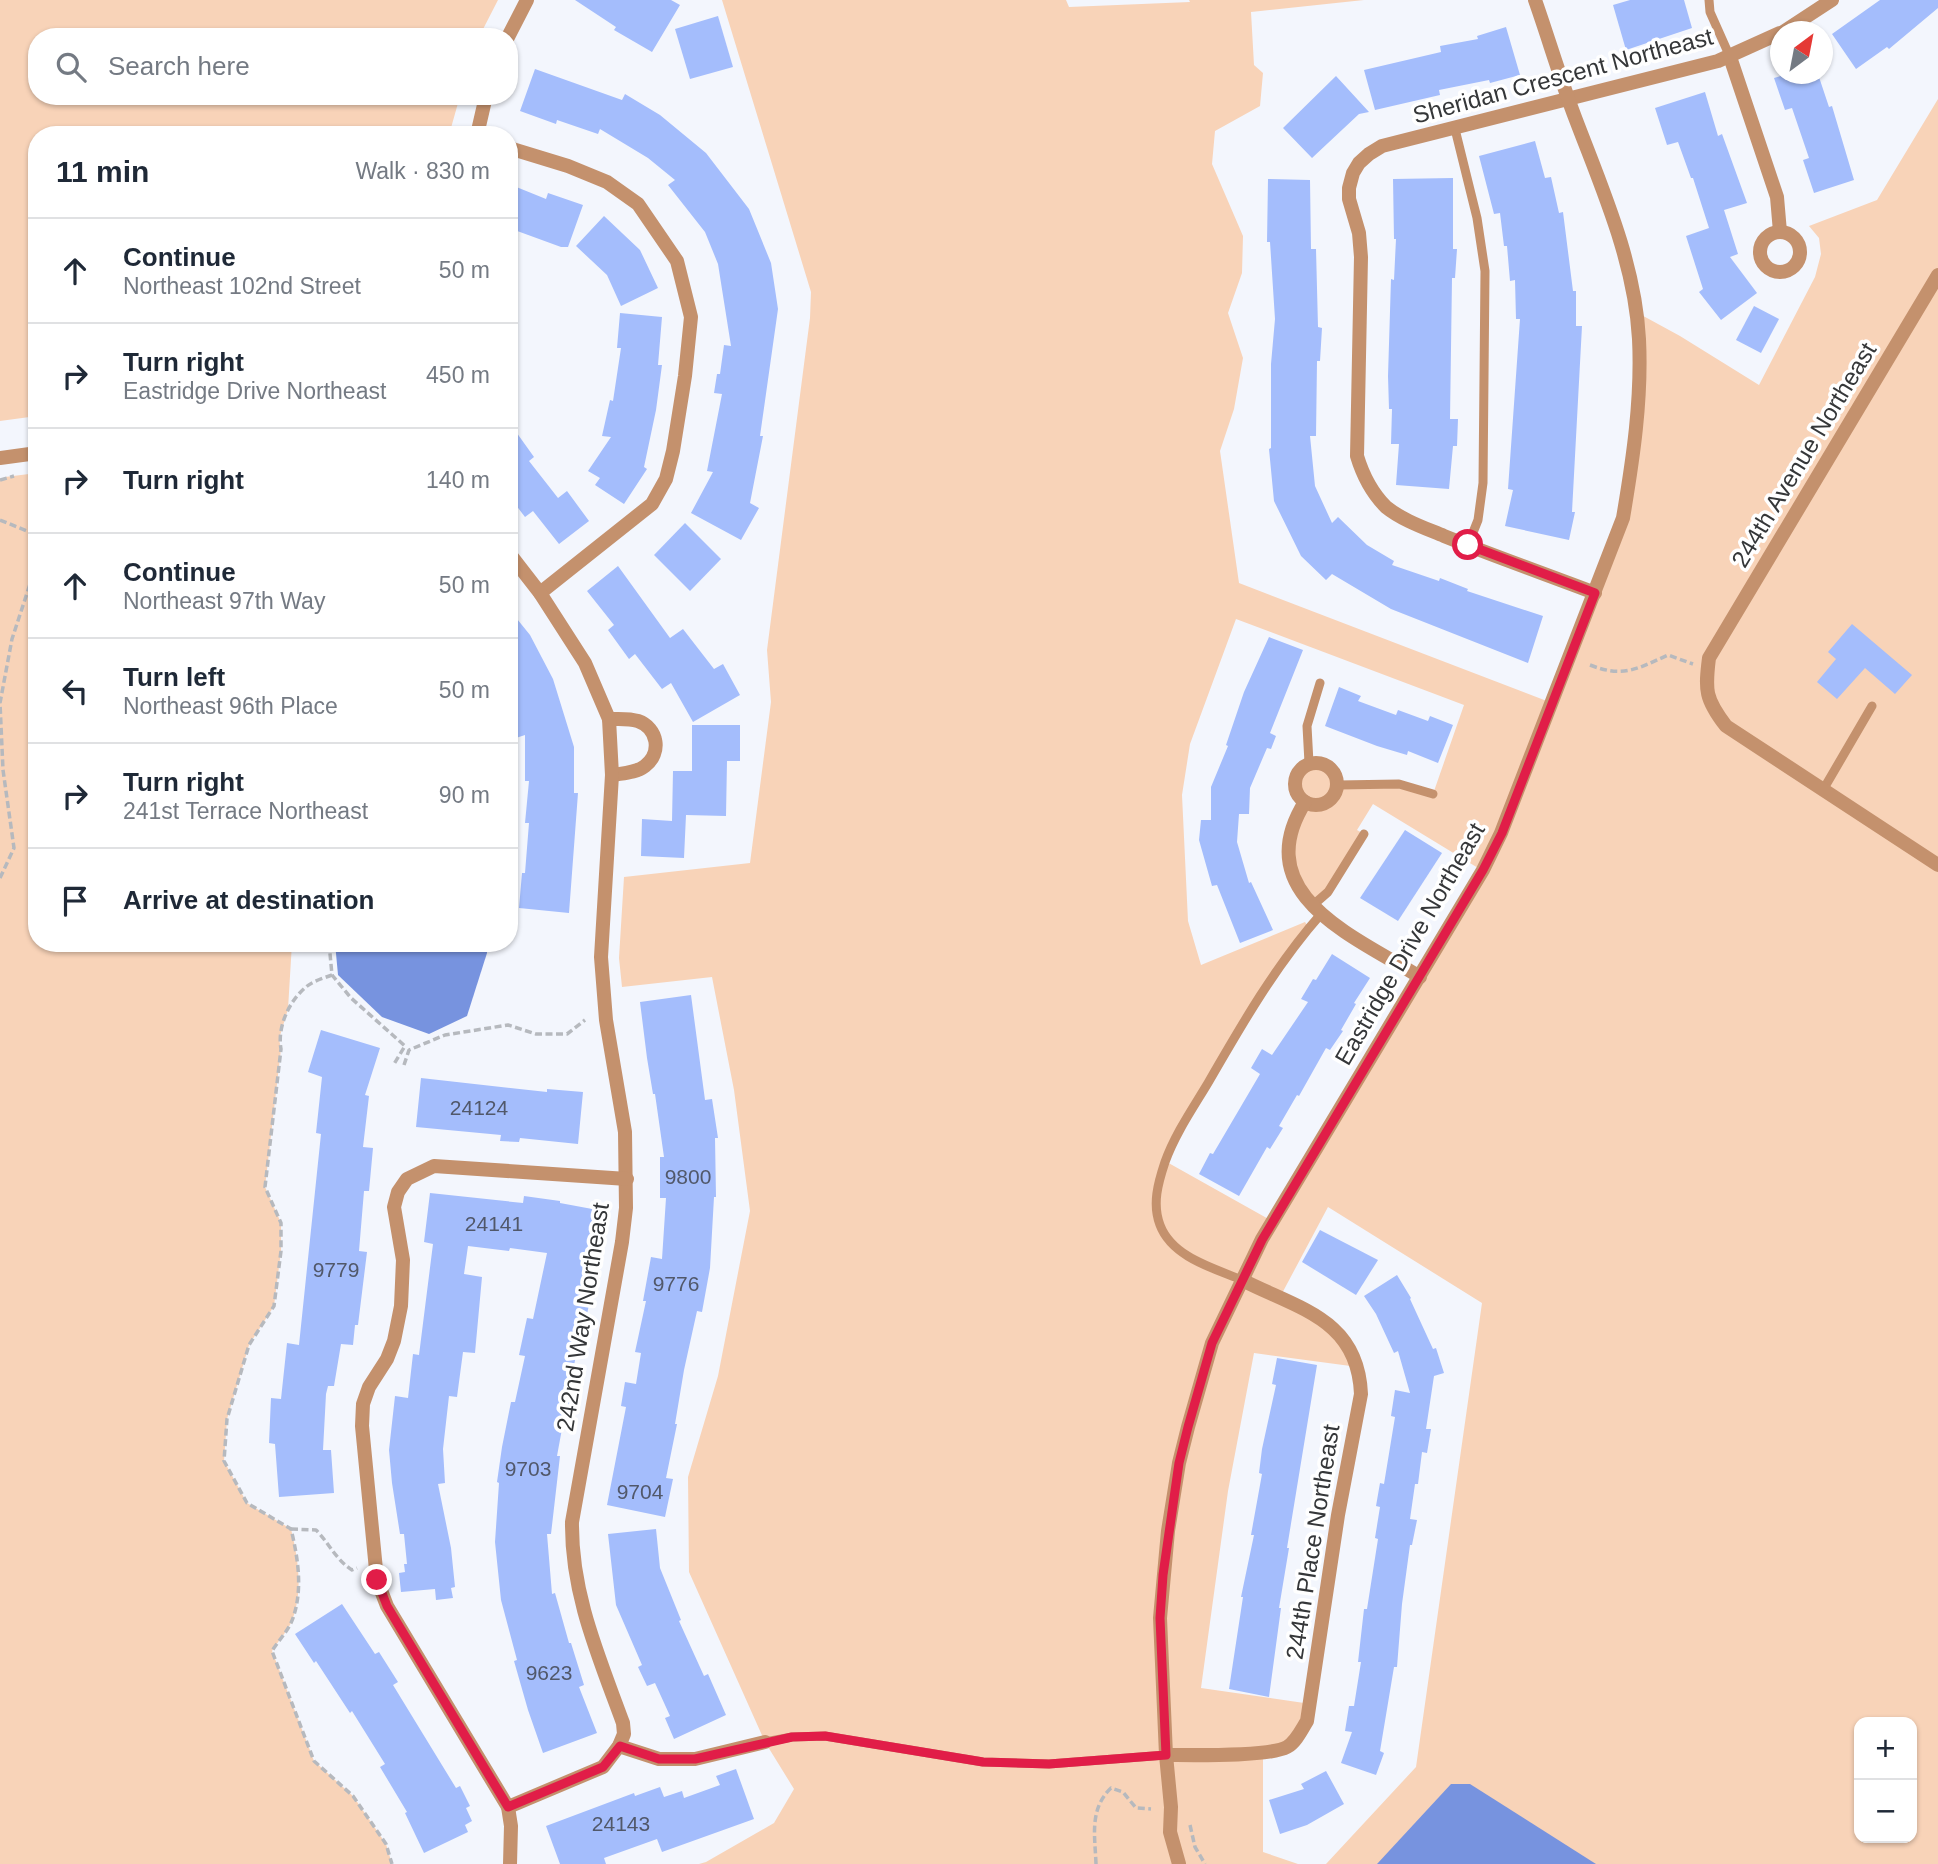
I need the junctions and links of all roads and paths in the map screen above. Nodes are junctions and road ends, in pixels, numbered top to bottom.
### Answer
1 (527, 0) edge
2 (1535, 0) edge
3 (1709, 0) edge
4 (1832, 0) edge
5 (1799, 21) edge
6 (513, 28) edge
7 (1770, 38) edge
8 (1730, 57) junction
9 (1569, 100) junction
10 (484, 105) edge
11 (479, 126) edge
12 (1455, 129) junction
13 (518, 151) edge
14 (1780, 232) dead end
15 (1938, 275) edge
16 (28, 454) edge
17 (0, 458) edge
18 (14, 476) dead end
19 (0, 480) edge
20 (0, 520) edge
21 (28, 532) edge
22 (1468, 545) junction
23 (518, 565) edge
24 (28, 590) edge
25 (540, 593) junction
26 (1595, 593) junction
27 (1708, 664) junction
28 (1590, 665) dead end
29 (1320, 683) dead end
30 (1872, 706) dead end
31 (609, 719) junction
32 (1309, 764) junction
33 (612, 775) junction
34 (1338, 785) junction
35 (1823, 790) junction
36 (1433, 794) dead end
37 (1305, 802) junction
38 (1364, 834) dead end
39 (1938, 864) edge
40 (0, 878) edge
41 (1317, 910) junction
42 (330, 952) edge
43 (332, 975) junction
44 (1420, 977) junction
45 (585, 1020) dead end
46 (394, 1064) dead end
47 (404, 1066) dead end
48 (627, 1179) junction
49 (1242, 1280) junction
50 (291, 1529) junction
51 (357, 1569) dead end
52 (765, 1742) joint
53 (620, 1746) junction
54 (1166, 1755) junction
55 (508, 1807) junction
56 (1151, 1809) dead end
57 (1190, 1825) dead end
58 (392, 1864) edge
59 (510, 1864) edge
60 (1096, 1864) edge
61 (1179, 1864) edge
62 (1205, 1864) edge

1 - 6 street
2 - 9 street, Eastridge Drive Northeast
3 - 8 lane
4 - 5 street, Sheridan Crescent Northeast
7 - 8 street, Sheridan Crescent Northeast
8 - 9 street, Sheridan Crescent Northeast
8 - 14 street
9 - 12 street, Sheridan Crescent Northeast
9 - 26 street, Eastridge Drive Northeast
10 - 11 street
12 - 22 lane
12 - 22 street, Sheridan Crescent Northeast
13 - 25 street
15 - 27 street, 244th Avenue Northeast
16 - 17 street
18 - 19 path
20 - 21 path
22 - 26 street
23 - 25 street
24 - 40 path
25 - 31 street
26 - 44 street, Eastridge Drive Northeast
27 - 28 path
27 - 35 street
29 - 32 lane
30 - 35 lane
31 - 33 street, 242nd Way Northeast
31 - 33 street
32 - 34 street
32 - 37 street
33 - 48 street, 242nd Way Northeast
34 - 36 lane
34 - 37 street
35 - 39 street
37 - 41 street
38 - 41 lane
41 - 44 street
41 - 49 lane
42 - 43 path
43 - 46 path
43 - 50 path
44 - 49 street, Eastridge Drive Northeast
45 - 47 path
48 - 53 street, 242nd Way Northeast
48 - 55 street
49 - 54 street, Eastridge Drive Northeast
49 - 54 street, 244th Place Northeast
50 - 51 path
50 - 58 path
52 - 53 street
52 - 54 lane
53 - 55 street
54 - 61 street, Eastridge Drive Northeast
55 - 59 street
56 - 60 path
57 - 62 path

